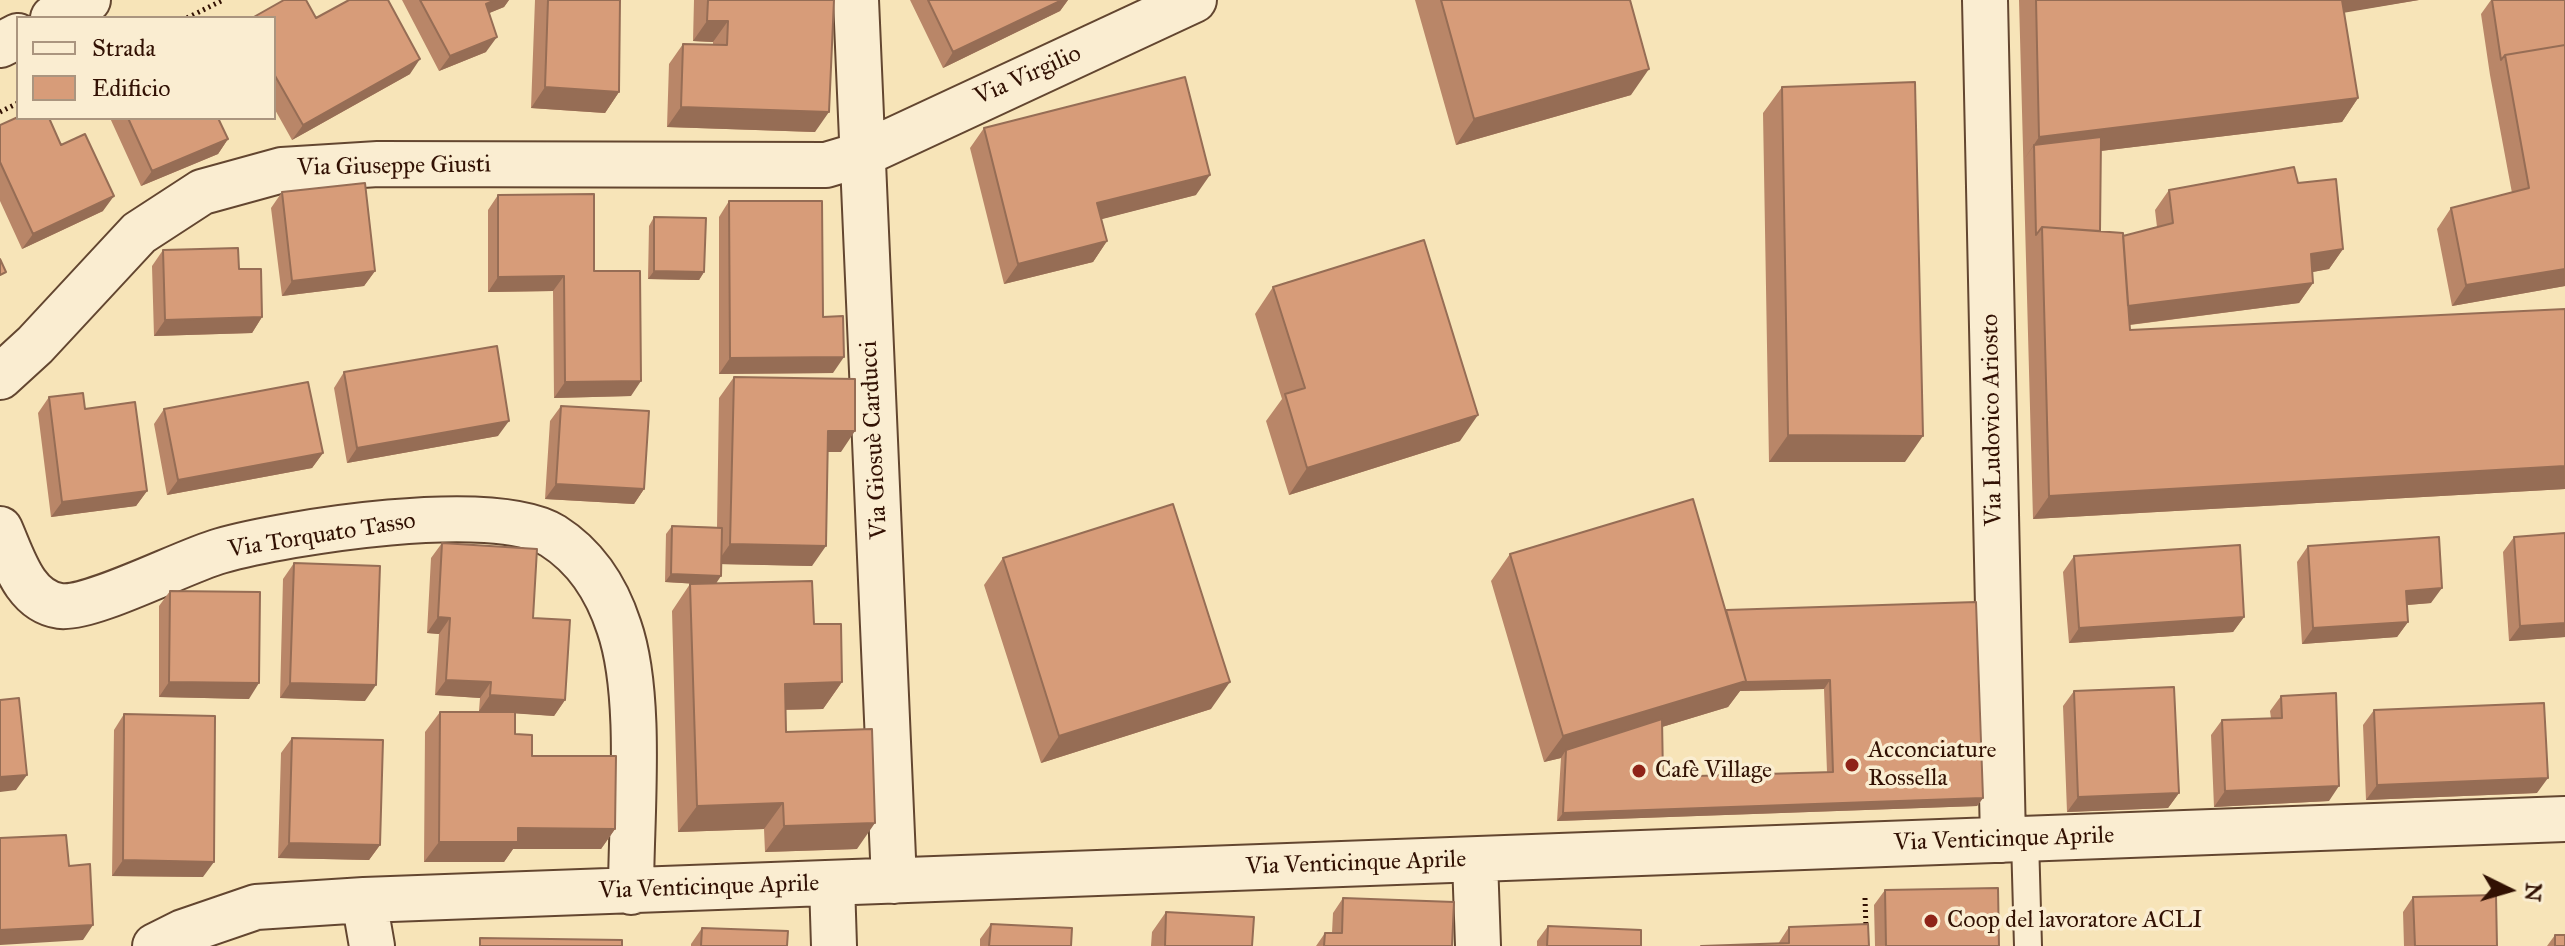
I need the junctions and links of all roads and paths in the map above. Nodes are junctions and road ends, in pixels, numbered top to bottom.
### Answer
1 (88, 0) edge
2 (223, 0) edge
3 (856, 0) edge
4 (1194, 0) edge
5 (1985, 0) edge
6 (57, 16) edge
7 (191, 16) edge
8 (863, 154) junction
9 (0, 377) edge
10 (0, 529) edge
11 (2565, 819) edge
12 (2014, 840) junction
13 (1475, 860) junction
14 (894, 881) junction
15 (832, 883) junction
16 (1865, 885) dead end
17 (631, 892) junction
18 (364, 900) junction
19 (1866, 933) edge
20 (155, 946) edge
21 (372, 946) edge
22 (834, 946) edge
23 (1478, 946) edge
24 (2028, 946) edge

1 - 6 street
2 - 7 path
3 - 8 street, Via Giosuè Carducci
4 - 8 street, Via Virgilio
5 - 12 street, Via Ludovico Ariosto
8 - 9 street, Via Giuseppe Giusti
8 - 14 street, Via Giosuè Carducci
10 - 17 street, Via Torquato Tasso
11 - 12 street, Via Venticinque Aprile
12 - 13 street, Via Venticinque Aprile
12 - 24 lane
13 - 14 street, Via Venticinque Aprile
13 - 23 street
14 - 15 street, Via Venticinque Aprile
15 - 17 street, Via Venticinque Aprile
15 - 22 street
16 - 19 path
17 - 18 street, Via Venticinque Aprile
18 - 20 street, Via Venticinque Aprile
18 - 21 street

